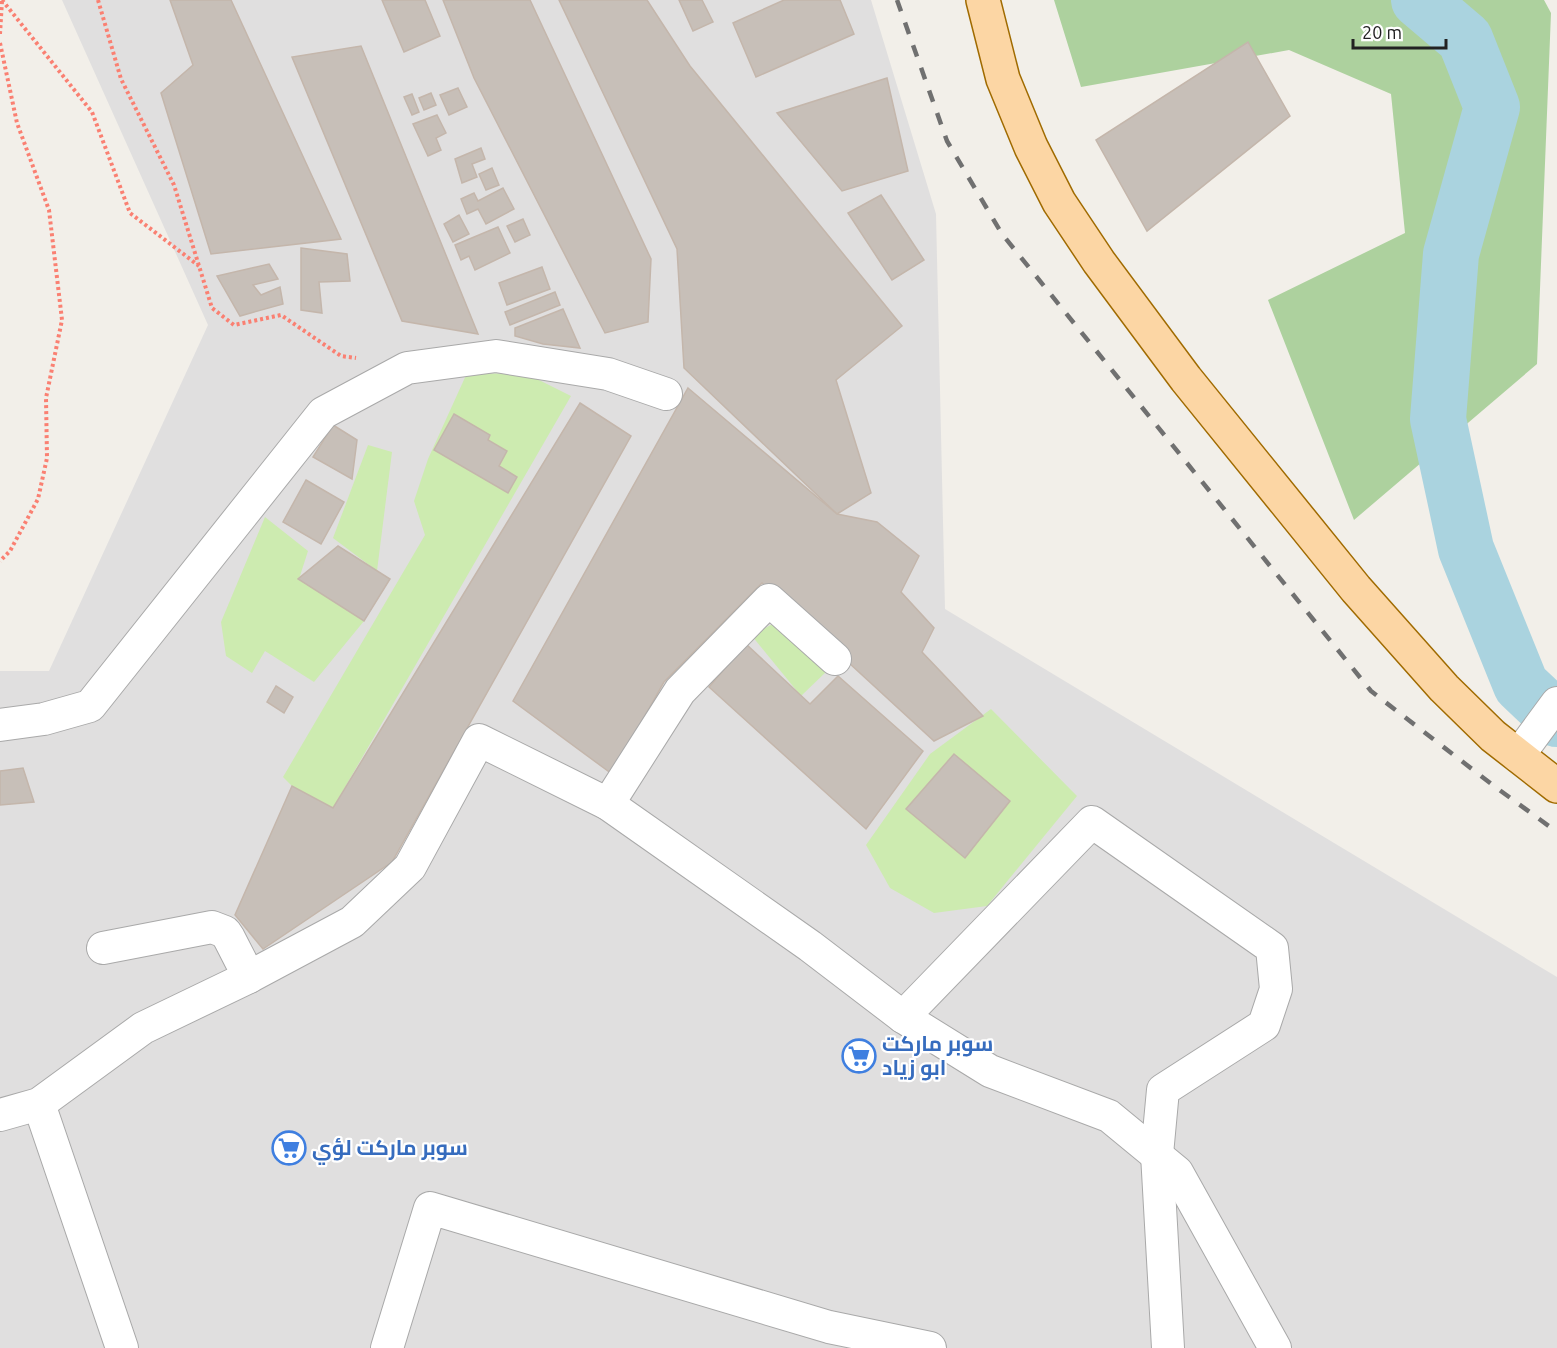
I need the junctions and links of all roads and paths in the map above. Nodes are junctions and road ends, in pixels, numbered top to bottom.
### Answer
1 (2, 0) edge
2 (98, 0) edge
3 (983, 0) edge
4 (0, 34) edge
5 (0, 43) edge
6 (199, 266) junction
7 (407, 368) junction
8 (666, 394) dead end
9 (0, 561) edge
10 (835, 659) dead end
11 (1557, 703) edge
12 (0, 725) edge
13 (1524, 747) junction
14 (1557, 786) edge
15 (609, 804) junction
16 (103, 948) dead end
17 (249, 977) junction
18 (903, 1017) junction
19 (39, 1104) junction
20 (0, 1115) edge
21 (1157, 1154) junction
22 (122, 1348) edge
23 (387, 1348) edge
24 (930, 1348) edge
25 (1168, 1348) edge
26 (1275, 1348) edge

1 - 4 path
1 - 6 path
2 - 6 path
3 - 13 main road
5 - 9 path
6 - 7 path
7 - 8 street
7 - 12 street
10 - 15 street
11 - 13 street
13 - 14 main road
15 - 17 street
15 - 18 street
16 - 17 street
17 - 19 street
18 - 21 street
18 - 21 street
19 - 20 street
19 - 22 street
21 - 25 street
21 - 26 street
23 - 24 street

